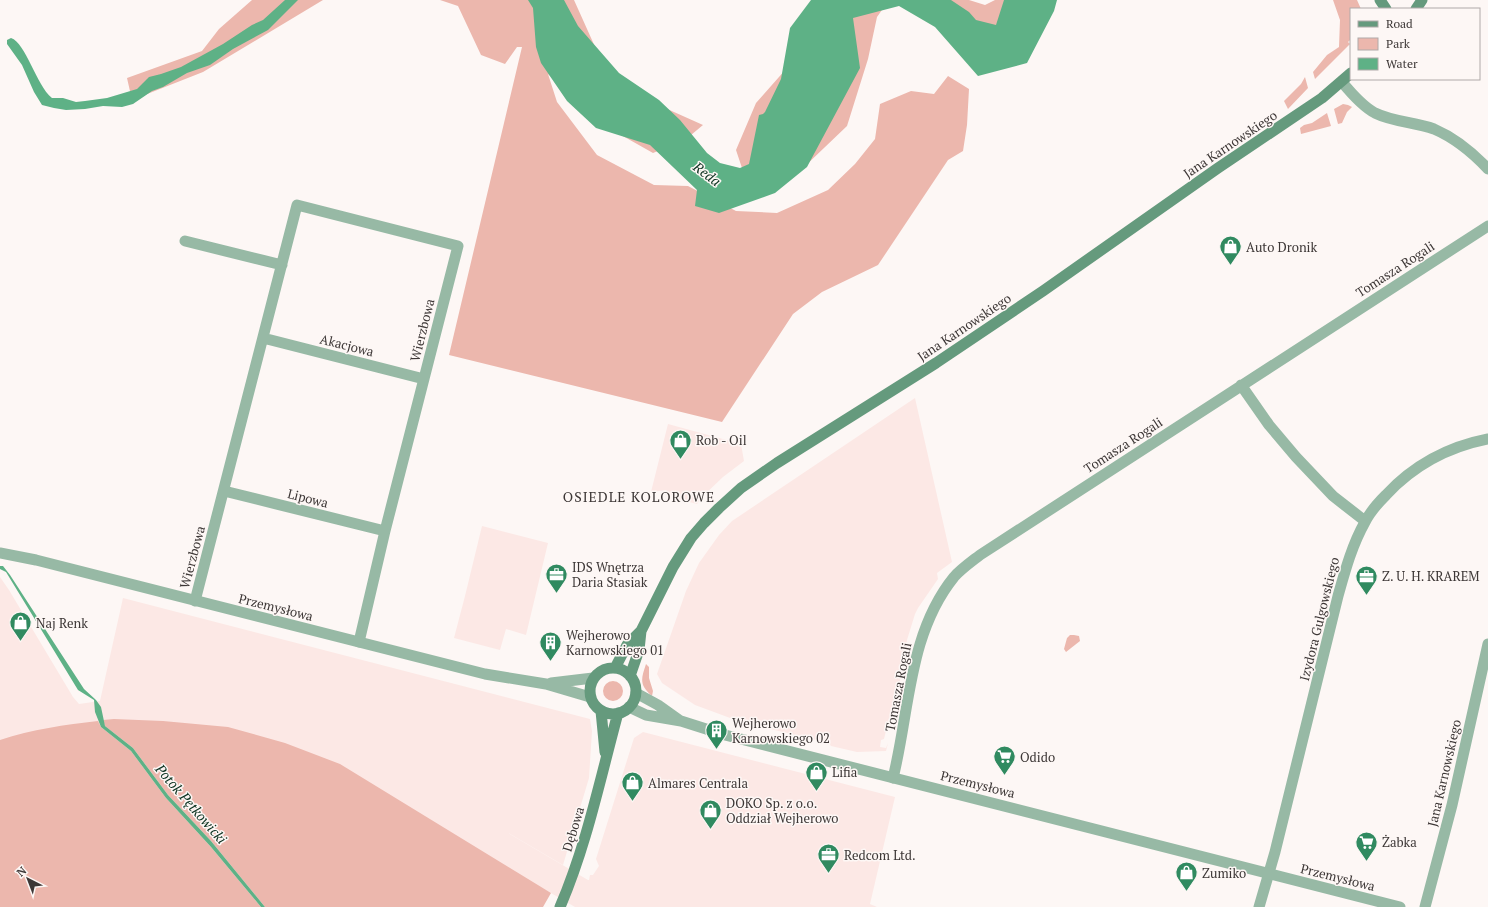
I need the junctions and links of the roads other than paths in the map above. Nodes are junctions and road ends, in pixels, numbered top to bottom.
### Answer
1 (1350, 74) edge
2 (1342, 82) junction
3 (1488, 169) edge
4 (1488, 226) edge
5 (186, 241) dead end
6 (282, 265) junction
7 (263, 338) junction
8 (424, 379) junction
9 (1241, 385) junction
10 (1488, 438) edge
11 (224, 491) junction
12 (1365, 521) junction
13 (385, 531) junction
14 (0, 553) edge
15 (195, 601) junction
16 (640, 631) junction
17 (359, 642) junction
18 (1488, 644) edge
19 (615, 668) junction
20 (630, 676) junction
21 (593, 678) junction
22 (546, 684) junction
23 (636, 693) junction
24 (590, 697) junction
25 (629, 707) junction
26 (601, 711) junction
27 (618, 713) junction
28 (681, 721) junction
29 (606, 757) junction
30 (893, 778) junction
31 (1269, 874) junction
32 (560, 907) edge
33 (1259, 907) edge
34 (1400, 907) edge
35 (1425, 907) edge

1 - 2 main road, Jana Karnowskiego
2 - 3 street
2 - 16 main road, Jana Karnowskiego
4 - 9 street, Tomasza Rogali
5 - 6 street
6 - 7 street, Wierzbowa
6 - 8 street, Wierzbowa
7 - 8 street, Akacjowa
7 - 11 street, Wierzbowa
8 - 13 street, Wierzbowa
9 - 12 street
9 - 30 street, Tomasza Rogali
10 - 12 street, Izydora Gulgowskiego
11 - 13 street, Lipowa
11 - 15 street, Wierzbowa
12 - 31 street, Izydora Gulgowskiego
13 - 17 street, Wierzbowa
14 - 15 street, Przemysłowa
15 - 17 street, Przemysłowa
16 - 19 main road, Jana Karnowskiego
16 - 20 main road, Jana Karnowskiego
17 - 22 street, Przemysłowa
18 - 35 street, Jana Karnowskiego
19 - 20 main road
19 - 21 main road
20 - 23 main road
21 - 22 street, Przemysłowa
21 - 24 main road
22 - 24 street, Przemysłowa
23 - 25 main road
23 - 28 street, Przemysłowa
24 - 26 main road
25 - 27 main road
25 - 28 street, Przemysłowa
26 - 27 main road
26 - 29 main road, Dębowa
27 - 29 main road, Dębowa
28 - 30 street, Przemysłowa
29 - 32 main road, Dębowa
30 - 31 street, Przemysłowa
31 - 33 street
31 - 34 street, Przemysłowa

